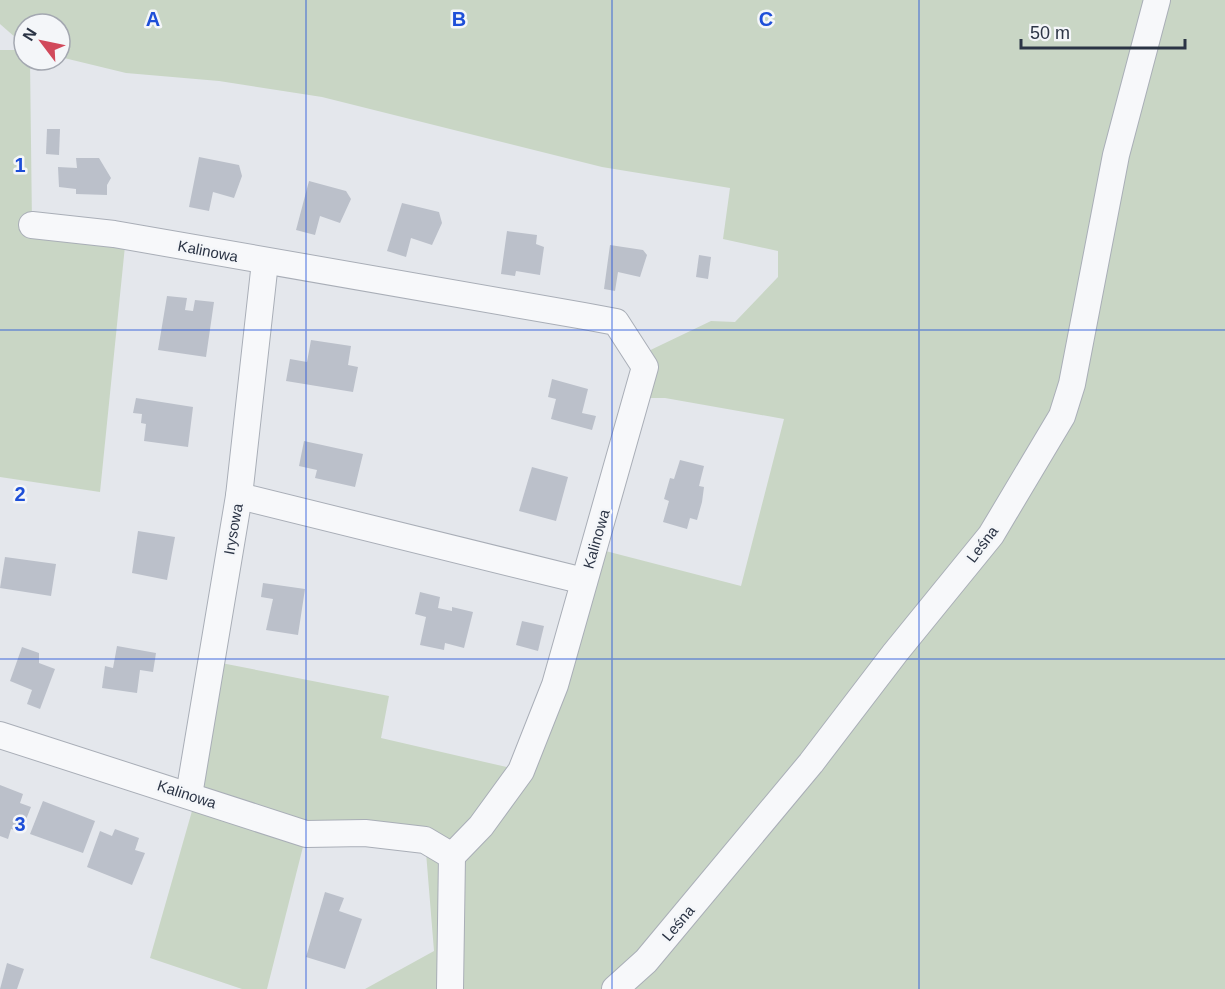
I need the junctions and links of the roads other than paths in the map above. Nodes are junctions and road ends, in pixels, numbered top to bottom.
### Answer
1 (1157, 0) edge
2 (32, 225) dead end
3 (265, 262) junction
4 (239, 496) junction
5 (584, 581) junction
6 (0, 735) edge
7 (189, 795) junction
8 (452, 856) junction
9 (450, 989) edge
10 (615, 989) edge

1 - 10 street, Leśna
2 - 3 street, Kalinowa
3 - 4 street, Irysowa
3 - 5 street, Kalinowa
4 - 5 street
4 - 7 street, Irysowa
5 - 8 street, Kalinowa
6 - 7 street, Kalinowa
7 - 8 street, Kalinowa
8 - 9 street

